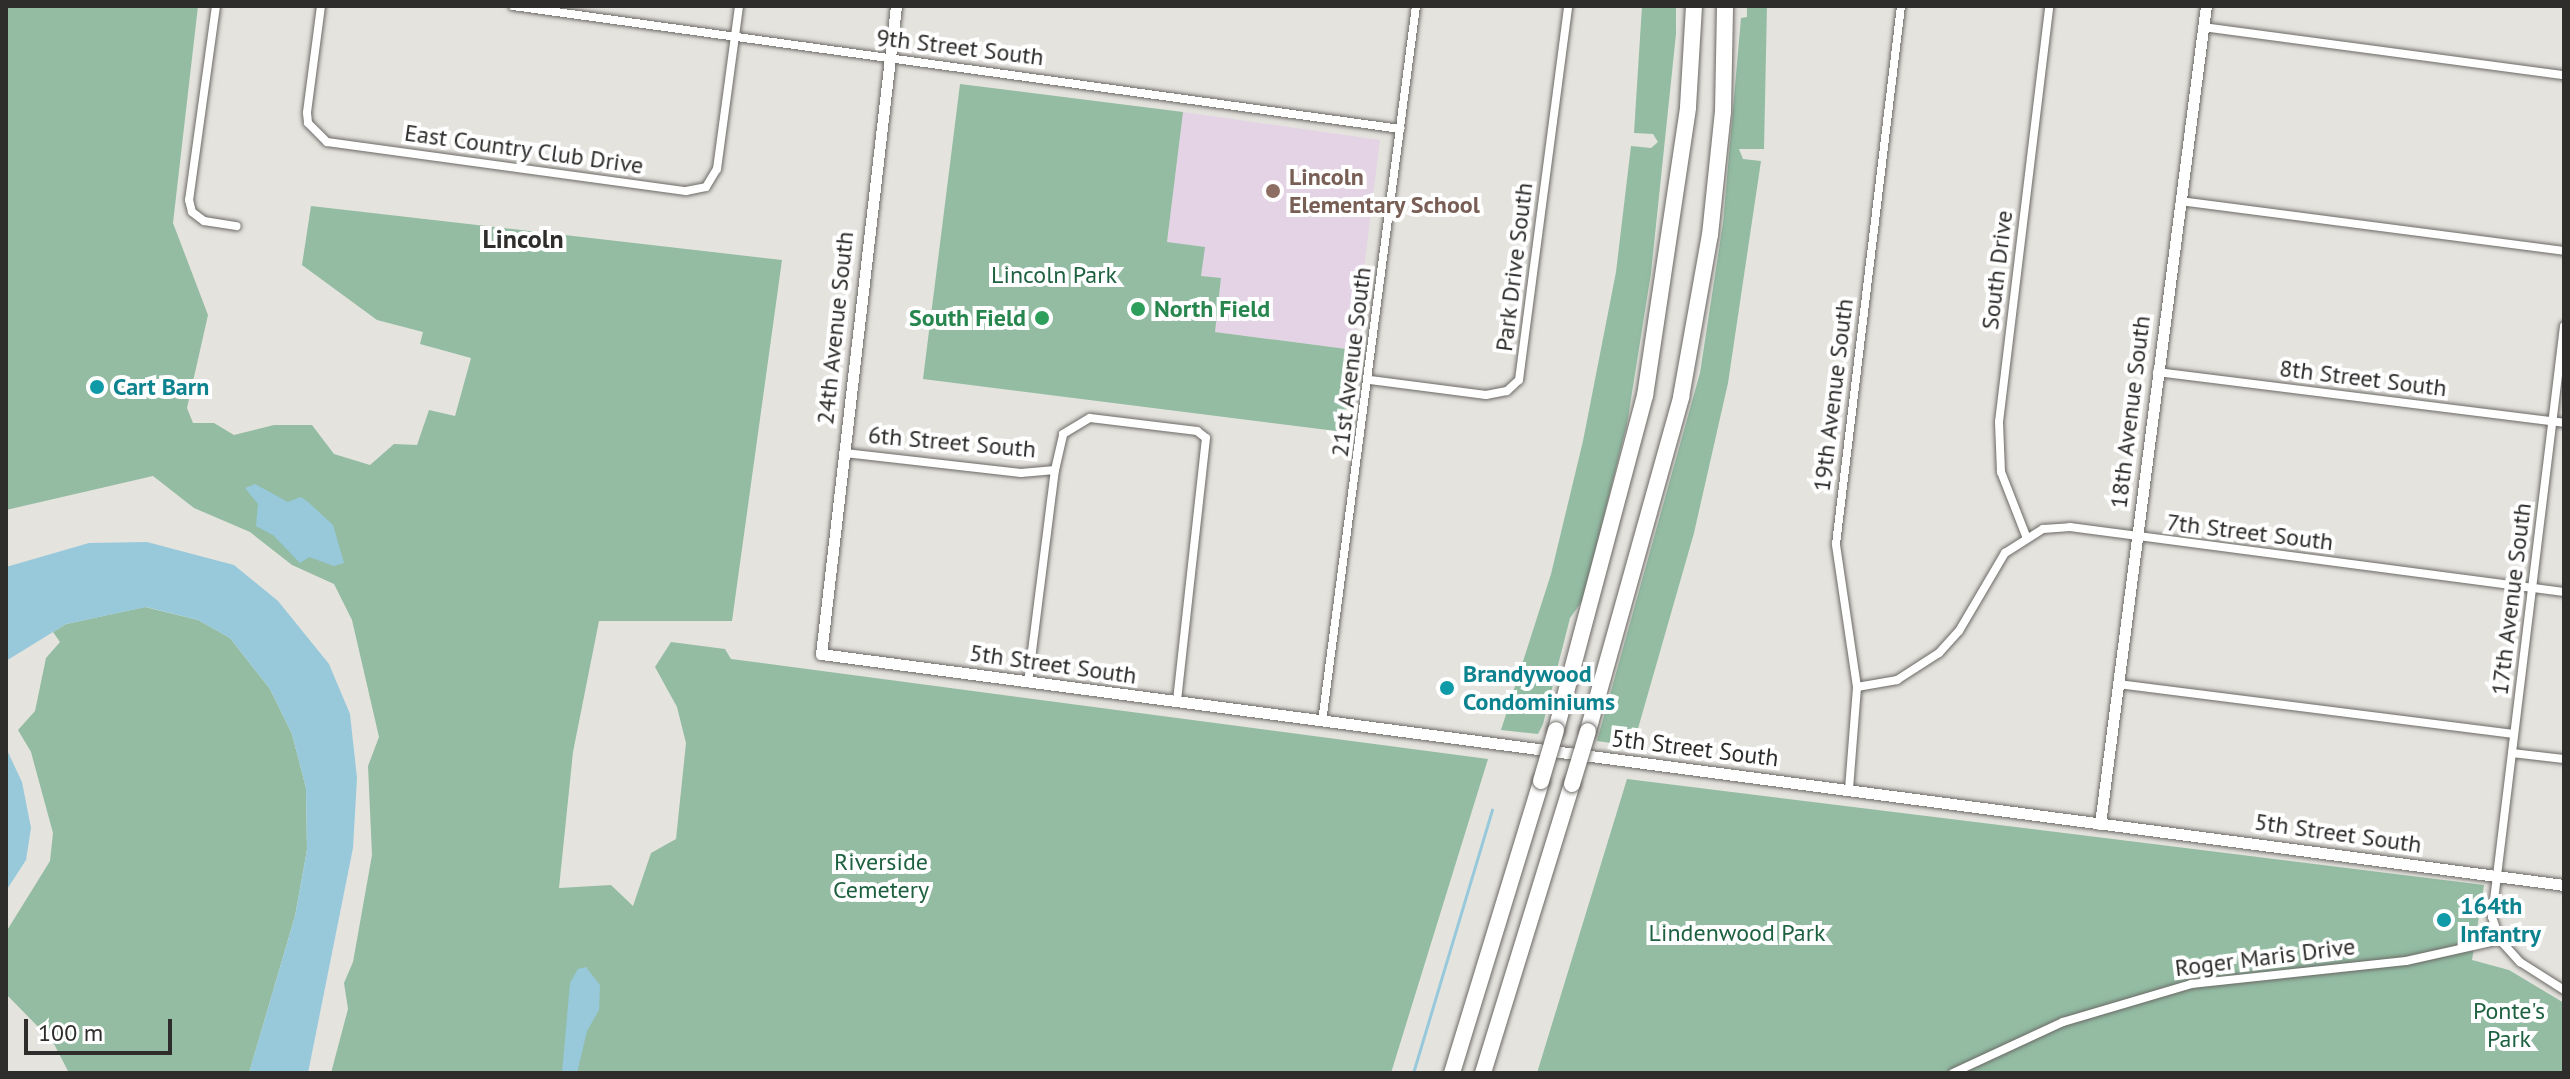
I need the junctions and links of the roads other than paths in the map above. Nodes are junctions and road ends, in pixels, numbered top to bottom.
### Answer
1 (216, 6) edge
2 (321, 6) edge
3 (513, 6) edge
4 (739, 6) edge
5 (896, 6) edge
6 (1416, 6) edge
7 (1568, 6) edge
8 (1682, 6) edge
9 (1694, 6) edge
10 (1727, 6) edge
11 (1901, 6) edge
12 (2049, 6) edge
13 (2206, 6) edge
14 (2203, 27) junction
15 (735, 37) junction
16 (889, 58) junction
17 (2564, 75) edge
18 (1401, 129) junction
19 (1682, 153) junction
20 (2180, 201) junction
21 (237, 226) dead end
22 (2564, 251) edge
23 (2564, 326) edge
24 (2157, 372) junction
25 (1370, 380) junction
26 (2552, 422) junction
27 (2564, 423) edge
28 (845, 453) junction
29 (1055, 470) junction
30 (2026, 536) junction
31 (2137, 537) junction
32 (2532, 588) junction
33 (2564, 592) edge
34 (821, 654) joint
35 (1028, 683) junction
36 (2118, 684) junction
37 (1857, 687) junction
38 (1177, 702) junction
39 (1322, 723) junction
40 (2514, 734) junction
41 (2512, 753) junction
42 (2564, 759) edge
43 (1849, 789) junction
44 (2100, 824) junction
45 (2497, 876) junction
46 (2564, 885) edge
47 (2500, 940) junction
48 (2564, 990) edge
49 (1452, 1073) edge
50 (1483, 1073) edge
51 (1953, 1073) edge

1 - 21 street
2 - 15 street, East Country Club Drive
3 - 15 street, 9th Street South
4 - 15 street, East Country Club Drive
5 - 16 street, 24th Avenue South
6 - 18 street, 21st Avenue South
7 - 25 street, Park Drive South
8 - 19 highway
9 - 19 highway
10 - 50 highway, bridge
11 - 37 street, 19th Avenue South
12 - 30 street, South Drive
13 - 14 street, 18th Avenue South
14 - 17 street
14 - 20 street, 18th Avenue South
15 - 16 street, 9th Street South
16 - 18 street, 9th Street South
16 - 28 street, 24th Avenue South
18 - 25 street, 21st Avenue South
19 - 49 highway, bridge
20 - 22 street
20 - 24 street, 18th Avenue South
23 - 26 street, 17th Avenue South
24 - 26 street, 8th Street South
24 - 31 street, 18th Avenue South
25 - 39 street, 21st Avenue South
26 - 27 street, 8th Street South
26 - 32 street, 17th Avenue South
28 - 29 street, 6th Street South
28 - 34 street, 24th Avenue South
29 - 35 street
29 - 38 street, 6th Street South
30 - 31 street, 7th Street South
30 - 37 street
31 - 32 street, 7th Street South
31 - 36 street, 18th Avenue South
32 - 33 street, 7th Street South
32 - 40 street, 17th Avenue South
34 - 35 street, 5th Street South
35 - 38 street, 5th Street South
36 - 40 street
36 - 44 street, 18th Avenue South
37 - 43 street, 19th Avenue South
38 - 39 street, 5th Street South
39 - 43 street, 5th Street South
40 - 41 street, 17th Avenue South
41 - 42 street
41 - 45 street, 17th Avenue South
43 - 44 street, 5th Street South
44 - 45 street, 5th Street South
45 - 46 street, 5th Street South
45 - 47 street, 17th Avenue South
47 - 48 street
47 - 51 street, Roger Maris Drive

